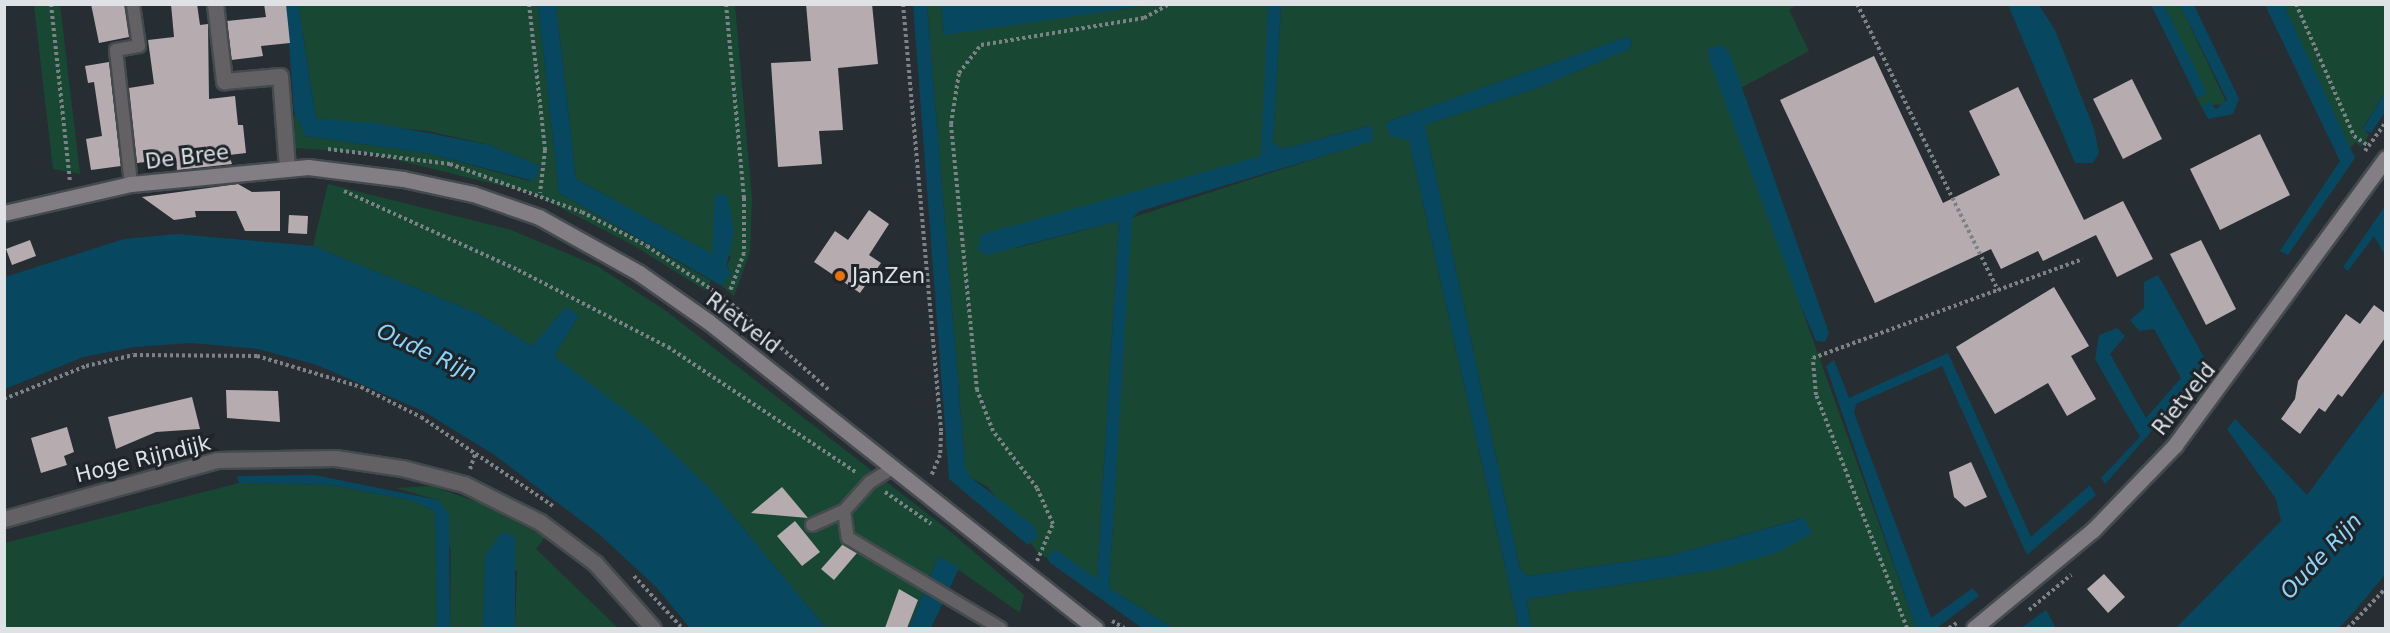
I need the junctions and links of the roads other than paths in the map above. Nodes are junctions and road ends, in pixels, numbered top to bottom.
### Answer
1 (215, 4) edge
2 (133, 5) edge
3 (2385, 158) edge
4 (308, 167) joint
5 (287, 168) junction
6 (132, 184) junction
7 (4, 213) edge
8 (891, 469) junction
9 (844, 512) junction
10 (4, 519) edge
11 (812, 525) dead end
12 (1971, 621) edge
13 (653, 628) edge
14 (1000, 628) edge
15 (1095, 628) edge

1 - 5 street
2 - 6 lane
3 - 12 main road, Rietveld
4 - 5 main road, De Bree
4 - 8 main road, Rietveld
5 - 6 main road, De Bree
6 - 7 main road, De Bree
8 - 9 lane
8 - 15 main road, Rietveld
9 - 11 lane
9 - 14 lane
10 - 13 street, Hoge Rijndijk

